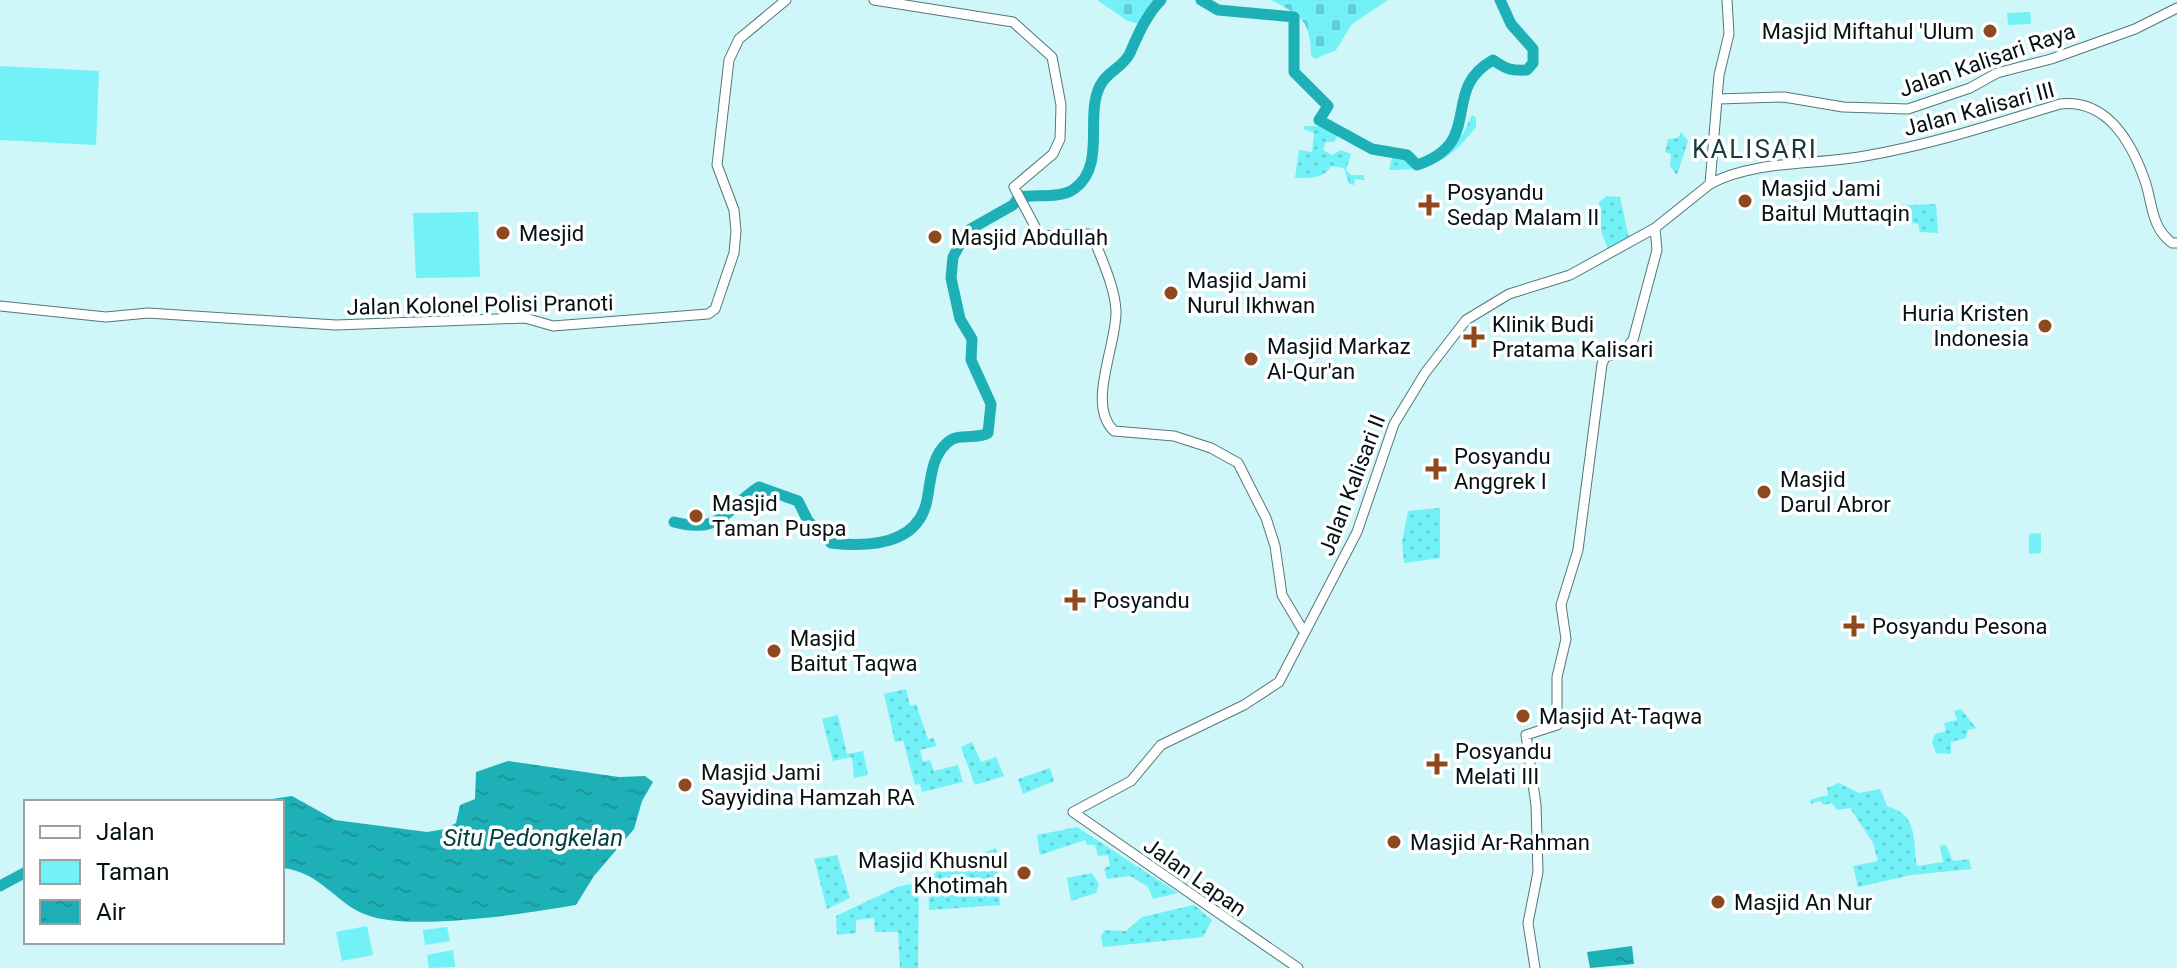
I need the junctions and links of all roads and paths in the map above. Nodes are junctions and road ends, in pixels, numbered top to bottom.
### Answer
1 (786, 0) edge
2 (874, 0) edge
3 (1727, 0) edge
4 (2177, 8) edge
5 (1718, 99) junction
6 (1710, 184) junction
7 (1655, 228) junction
8 (2177, 243) edge
9 (0, 306) edge
10 (1304, 632) junction
11 (1073, 812) joint
12 (1298, 968) edge
13 (1535, 968) edge

1 - 9 street, Jalan Kolonel Polisi Pranoti
2 - 10 street
3 - 5 street
4 - 5 street, Jalan Kalisari Raya
5 - 6 street
6 - 7 street
6 - 8 street, Jalan Kalisari III
7 - 10 street, Jalan Kalisari II
7 - 13 street
10 - 11 street, Jalan Kalisari II
11 - 12 street, Jalan Lapan

